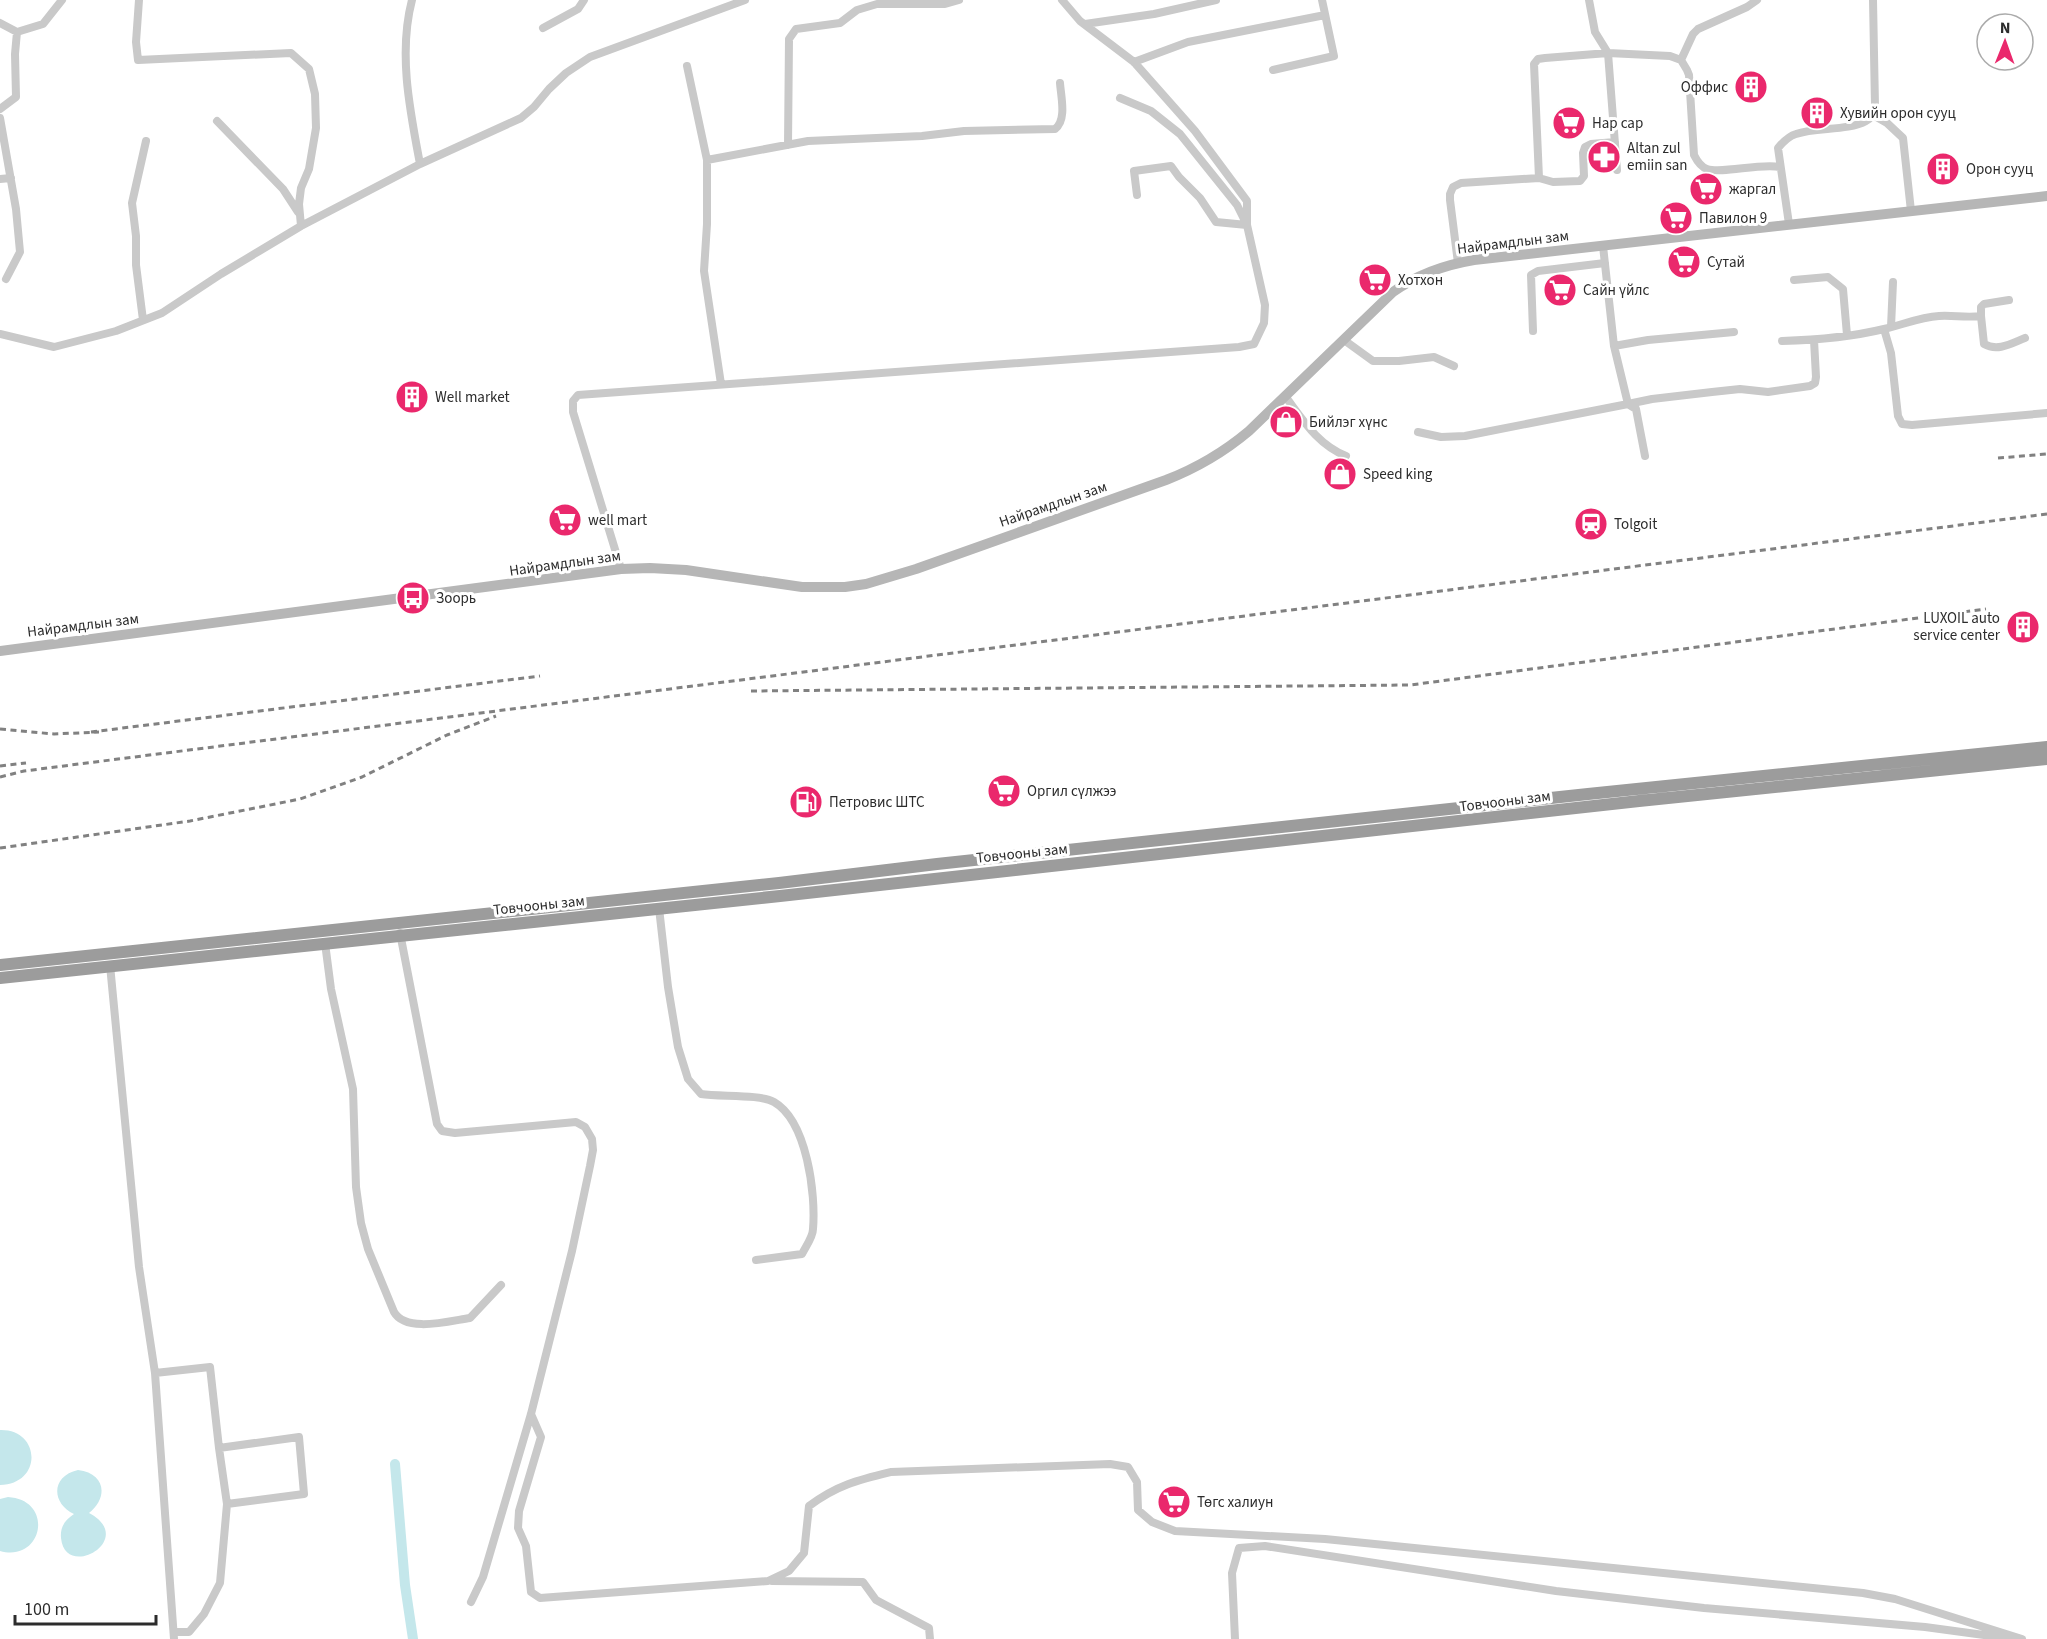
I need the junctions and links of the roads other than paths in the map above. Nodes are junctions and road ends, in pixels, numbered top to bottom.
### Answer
1 (62, 0) edge
2 (139, 0) edge
3 (412, 0) edge
4 (584, 0) edge
5 (745, 0) edge
6 (959, 0) edge
7 (1062, 0) edge
8 (1216, 0) edge
9 (1322, 0) edge
10 (1589, 0) edge
11 (1757, 0) edge
12 (1873, 0) edge
13 (1325, 15) junction
14 (0, 23) edge
15 (1085, 24) junction
16 (543, 28) dead end
17 (17, 32) junction
18 (1608, 54) junction
19 (1681, 60) junction
20 (1134, 62) junction
21 (687, 66) dead end
22 (1273, 70) dead end
23 (1060, 83) dead end
24 (1120, 98) dead end
25 (0, 109) edge
26 (1873, 115) junction
27 (0, 118) edge
28 (217, 121) dead end
29 (146, 141) dead end
30 (1615, 142) junction
31 (788, 145) junction
32 (707, 160) junction
33 (420, 164) junction
34 (1780, 167) junction
35 (1617, 170) dead end
36 (11, 177) junction
37 (1539, 178) junction
38 (0, 179) edge
39 (1137, 195) dead end
40 (2047, 196) edge
41 (1911, 211) junction
42 (298, 212) junction
43 (1247, 225) junction
44 (1789, 225) junction
45 (301, 226) junction
46 (1603, 246) junction
47 (1458, 263) junction
48 (1605, 263) junction
49 (6, 279) dead end
50 (1794, 280) dead end
51 (1893, 282) dead end
52 (2009, 300) dead end
53 (1981, 316) junction
54 (143, 320) junction
55 (1887, 328) junction
56 (1533, 332) dead end
57 (1734, 332) dead end
58 (0, 334) edge
59 (1847, 335) junction
60 (2025, 338) dead end
61 (1344, 340) junction
62 (1814, 340) junction
63 (1782, 341) dead end
64 (1614, 346) junction
65 (1454, 366) dead end
66 (720, 384) junction
67 (1285, 396) junction
68 (1628, 404) junction
69 (2047, 413) edge
70 (1418, 432) dead end
71 (1346, 456) dead end
72 (1645, 456) dead end
73 (621, 569) junction
74 (0, 651) edge
75 (2047, 747) edge
76 (2047, 759) edge
77 (659, 908) junction
78 (399, 929) junction
79 (325, 943) junction
80 (0, 965) edge
81 (110, 965) junction
82 (0, 978) edge
83 (756, 1260) dead end
84 (501, 1285) dead end
85 (155, 1373) junction
86 (531, 1414) junction
87 (219, 1448) junction
88 (227, 1504) junction
89 (768, 1581) junction
90 (471, 1602) dead end
91 (174, 1636) edge
92 (930, 1639) edge
93 (1235, 1639) edge
94 (2016, 1639) edge
95 (2022, 1639) edge

1 - 17 street
2 - 42 street
3 - 33 street
4 - 16 street
5 - 33 street
6 - 31 street
7 - 15 street
8 - 15 street
9 - 13 street
10 - 18 street
11 - 19 street
12 - 26 street
13 - 20 street
13 - 22 street
14 - 17 street
15 - 20 street
17 - 25 street
18 - 19 street
18 - 30 street
18 - 37 street
19 - 34 street
20 - 43 street
21 - 32 street
23 - 31 street
24 - 43 street
26 - 34 street
26 - 41 street
27 - 36 street
28 - 42 street
29 - 54 street
30 - 35 street
30 - 37 street
31 - 32 street
32 - 66 street
33 - 45 street
34 - 44 street
36 - 38 street
36 - 49 street
37 - 47 street
39 - 43 street
40 - 41 main road, Найрамдлын зам
41 - 44 main road, Найрамдлын зам
42 - 45 street
43 - 66 street
44 - 46 main road, Найрамдлын зам
45 - 54 street
46 - 47 main road, Найрамдлын зам
46 - 48 street
47 - 61 main road, Найрамдлын зам
48 - 56 street
48 - 64 street
50 - 59 street
51 - 55 street
52 - 53 street
53 - 55 street
53 - 60 street
54 - 58 street
55 - 59 street
55 - 69 street
57 - 64 street
59 - 62 street
61 - 65 street
61 - 67 main road, Найрамдлын зам
62 - 63 street
62 - 68 street
64 - 68 street
66 - 73 street
67 - 71 street
67 - 73 main road, Найрамдлын зам
68 - 70 street
68 - 72 street
73 - 74 main road, Найрамдлын зам
75 - 78 highway, Товчооны зам
76 - 77 highway, Товчооны зам
77 - 78 highway, Товчооны зам
77 - 83 street
78 - 79 highway, Товчооны зам
78 - 80 highway, Товчооны зам
78 - 86 street
79 - 81 highway, Товчооны зам
79 - 84 street
81 - 82 highway, Товчооны зам
81 - 85 street
85 - 87 street
85 - 91 street
86 - 89 street
86 - 90 street
87 - 88 street
87 - 88 street
88 - 91 street
89 - 92 street
89 - 95 street
93 - 94 street

